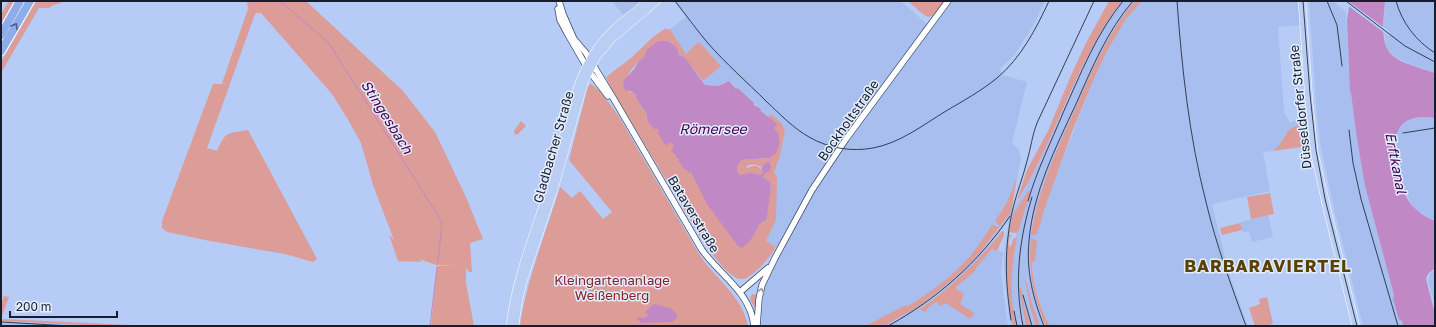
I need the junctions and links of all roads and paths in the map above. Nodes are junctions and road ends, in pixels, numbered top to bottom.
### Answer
1 (20, 1) edge
2 (30, 1) edge
3 (558, 1) edge
4 (648, 1) edge
5 (657, 1) edge
6 (948, 1) edge
7 (1302, 1) edge
8 (1306, 1) edge
9 (561, 17) junction
10 (1, 35) edge
11 (1, 51) edge
12 (589, 65) junction
13 (775, 258) junction
14 (740, 292) junction
15 (510, 326) edge
16 (515, 326) edge
17 (756, 326) edge
18 (1356, 326) edge
19 (1360, 326) edge

1 - 10 highway
11 -> 2 highway
3 - 9 street, Bataverstraße
4 - 12 main road, Gladbacher Straße
5 - 12 main road, Gladbacher Straße
6 - 13 street, Bockholtstraße
7 - 18 main road, Düsseldorfer Straße
8 - 19 main road, Düsseldorfer Straße
9 - 12 street, Bataverstraße
9 - 12 street, Bataverstraße
12 - 14 street, Bataverstraße
12 - 15 main road, Gladbacher Straße
12 - 16 main road, Gladbacher Straße
13 - 14 street, Bockholtstraße
17 -> 13 street, Bockholtstraße
14 - 17 street, Bataverstraße

